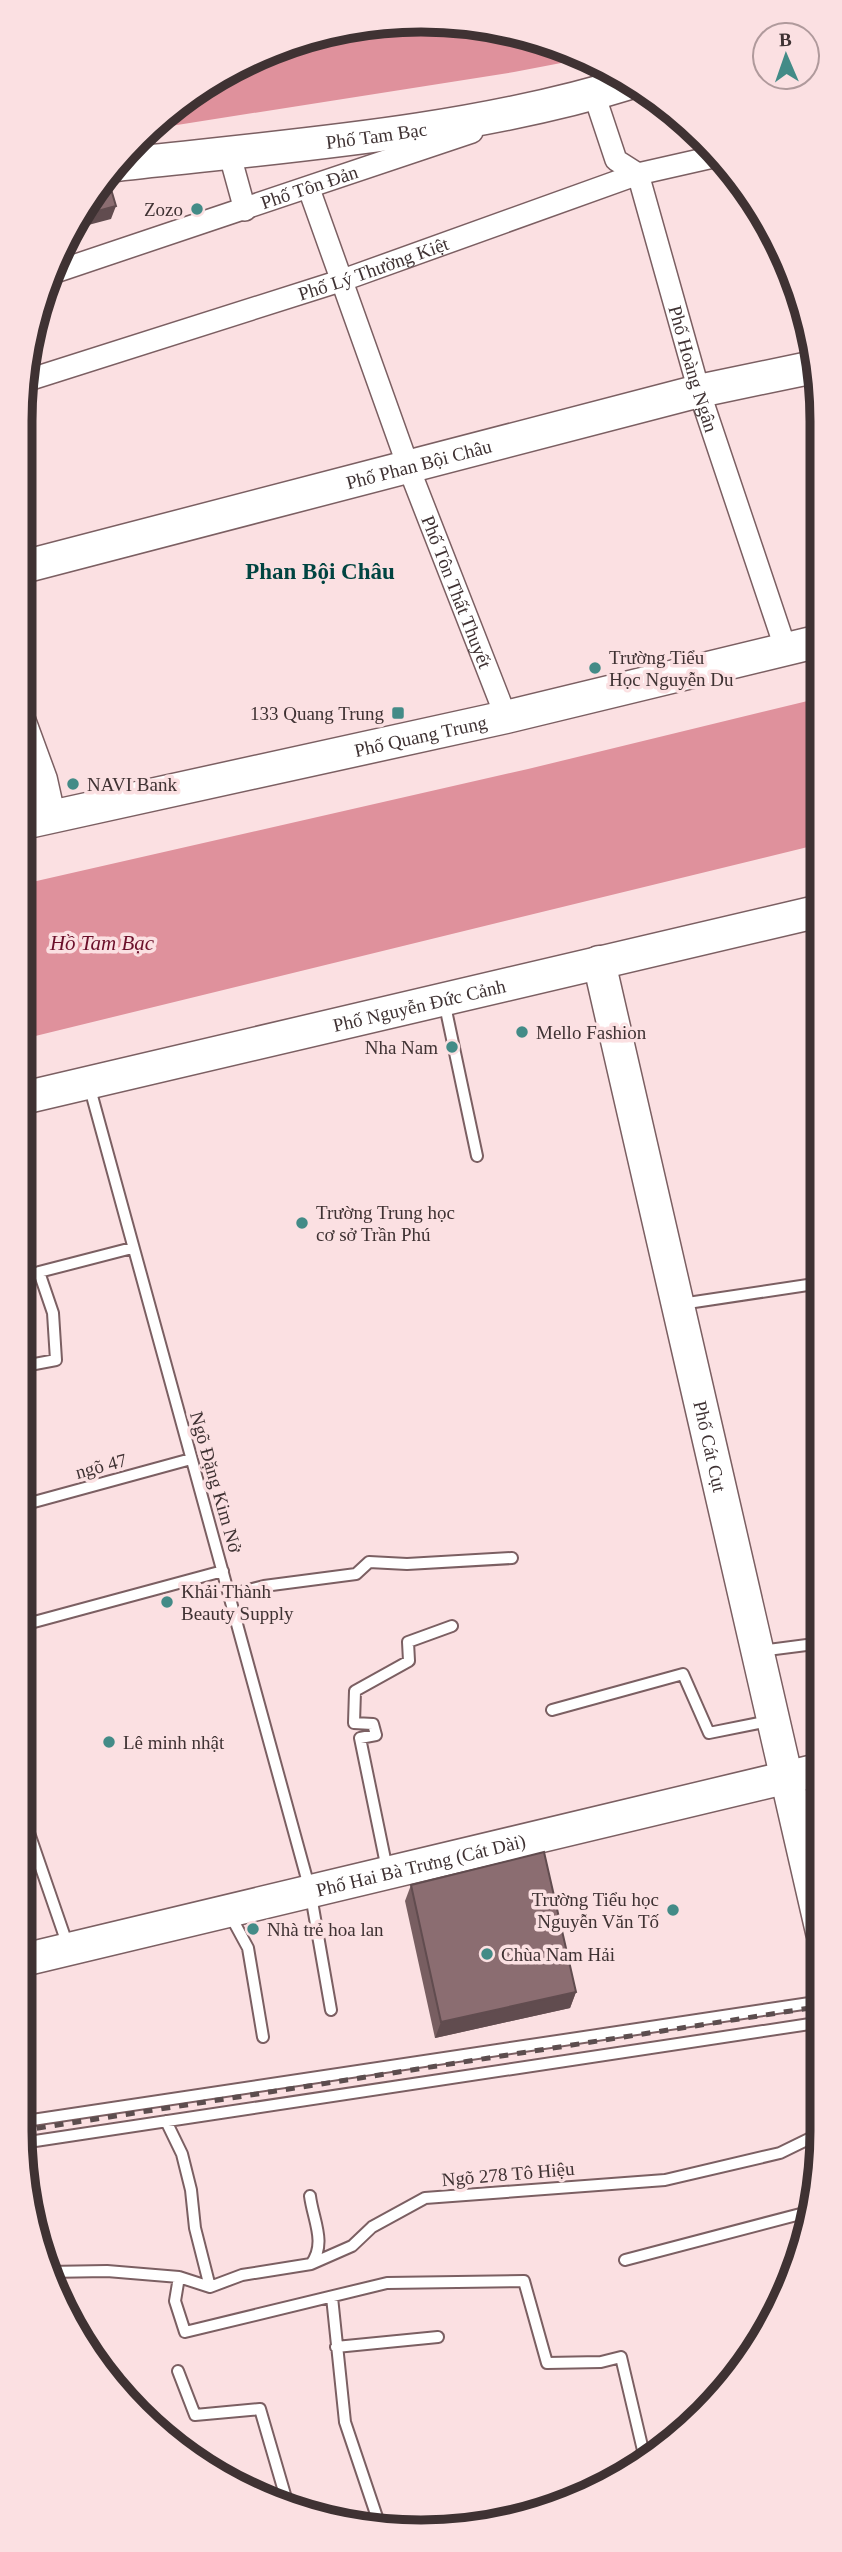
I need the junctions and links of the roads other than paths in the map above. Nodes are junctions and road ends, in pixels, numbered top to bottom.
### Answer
1 (619, 86) edge
2 (594, 94) junction
3 (563, 100) junction
4 (229, 152) junction
5 (708, 158) edge
6 (128, 164) edge
7 (638, 173) junction
8 (309, 189) junction
9 (245, 210) junction
10 (62, 270) edge
11 (343, 280) junction
12 (807, 369) edge
13 (34, 378) edge
14 (699, 391) junction
15 (408, 466) junction
16 (32, 565) edge
17 (810, 644) edge
18 (786, 650) junction
19 (506, 717) junction
20 (32, 755) edge
21 (49, 816) junction
22 (32, 821) edge
23 (810, 913) edge
24 (599, 962) junction
25 (443, 999) junction
26 (88, 1083) junction
27 (32, 1096) edge
28 (477, 1156) dead end
29 (132, 1248) junction
30 (810, 1285) edge
31 (681, 1304) junction
32 (32, 1365) edge
33 (191, 1459) junction
34 (32, 1502) edge
35 (512, 1558) dead end
36 (223, 1571) junction
37 (229, 1595) junction
38 (32, 1623) edge
39 (452, 1626) dead end
40 (810, 1644) edge
41 (757, 1651) junction
42 (552, 1710) dead end
43 (772, 1720) junction
44 (810, 1772) edge
45 (785, 1778) junction
46 (32, 1842) edge
47 (387, 1871) junction
48 (810, 1882) edge
49 (310, 1890) junction
50 (227, 1910) junction
51 (69, 1949) junction
52 (32, 1958) edge
53 (810, 2003) edge
54 (331, 2010) dead end
55 (810, 2023) edge
56 (263, 2037) dead end
57 (32, 2120) edge
58 (166, 2121) junction
59 (810, 2139) edge
60 (32, 2141) edge
61 (310, 2196) dead end
62 (801, 2214) edge
63 (625, 2260) dead end
64 (311, 2264) junction
65 (58, 2272) edge
66 (179, 2277) junction
67 (210, 2287) junction
68 (332, 2297) junction
69 (438, 2337) dead end
70 (336, 2347) junction
71 (178, 2371) dead end
72 (643, 2451) edge
73 (285, 2496) edge
74 (377, 2518) edge

1 - 2 main road, Phố Tam Bạc
2 - 3 main road, Phố Tam Bạc
2 - 7 street
3 - 4 main road, Phố Tam Bạc
3 - 8 street, Phố Tôn Đản
4 - 6 main road, Phố Tam Bạc
4 - 9 street
5 - 7 street, Phố Lý Thường Kiệt
7 - 11 street, Phố Lý Thường Kiệt
7 - 14 street, Phố Hoàng Ngân
8 - 9 street, Phố Tôn Đản
8 - 11 street, Phố Tôn Thất Thuyết
9 - 10 street, Phố Tôn Đản
11 - 13 street, Phố Lý Thường Kiệt
11 - 15 street, Phố Tôn Thất Thuyết
12 - 14 main road, Phố Phan Bội Châu
14 - 15 main road, Phố Phan Bội Châu
14 - 18 street, Phố Hoàng Ngân
15 - 16 main road, Phố Phan Bội Châu
15 - 19 street, Phố Tôn Thất Thuyết
17 - 18 main road, Phố Quang Trung
18 - 19 main road, Phố Quang Trung
19 - 21 main road, Phố Quang Trung
20 - 21 main road
21 - 22 main road, Phố Quang Trung
23 - 24 main road, Phố Nguyễn Đức Cảnh
24 - 25 main road, Phố Nguyễn Đức Cảnh
24 - 31 main road, Phố Cát Cụt
25 - 26 main road, Phố Nguyễn Đức Cảnh
25 - 28 lane
26 - 27 main road, Phố Nguyễn Đức Cảnh
26 - 29 lane, Ngõ Đặng Kim Nở
29 - 32 lane
29 - 33 lane, Ngõ Đặng Kim Nở
30 - 31 lane
31 - 41 main road, Phố Cát Cụt
33 - 34 lane, ngõ 47
33 - 36 lane, Ngõ Đặng Kim Nở
35 - 37 lane
36 - 37 lane, Ngõ Đặng Kim Nở
36 - 38 lane
37 - 49 lane, Ngõ Đặng Kim Nở
39 - 47 lane
40 - 41 lane
41 - 43 main road, Phố Cát Cụt
42 - 43 lane
43 - 45 main road, Phố Cát Cụt
44 - 45 main road, Phố Hai Bà Trưng (Cát Dài)
45 - 47 main road, Phố Hai Bà Trưng (Cát Dài)
45 - 48 main road, Phố Cát Cụt
46 - 51 lane
47 - 49 main road, Phố Hai Bà Trưng (Cát Dài)
49 - 50 main road, Phố Hai Bà Trưng (Cát Dài)
49 - 54 lane, Ngõ Đặng Kim Nở
50 - 51 main road, Phố Hai Bà Trưng (Cát Dài)
50 - 56 lane
51 - 52 main road, Phố Hai Bà Trưng (Cát Dài)
53 - 57 lane
55 - 58 lane
58 - 60 lane
58 - 67 lane
59 - 64 lane, Ngõ 278 Tô Hiệu
61 - 64 lane
62 - 63 lane
64 - 67 lane, Ngõ 278 Tô Hiệu
65 - 66 lane
66 - 67 lane
66 - 68 lane
68 - 70 lane
68 - 72 lane
69 - 70 lane
70 - 74 lane
71 - 73 lane

